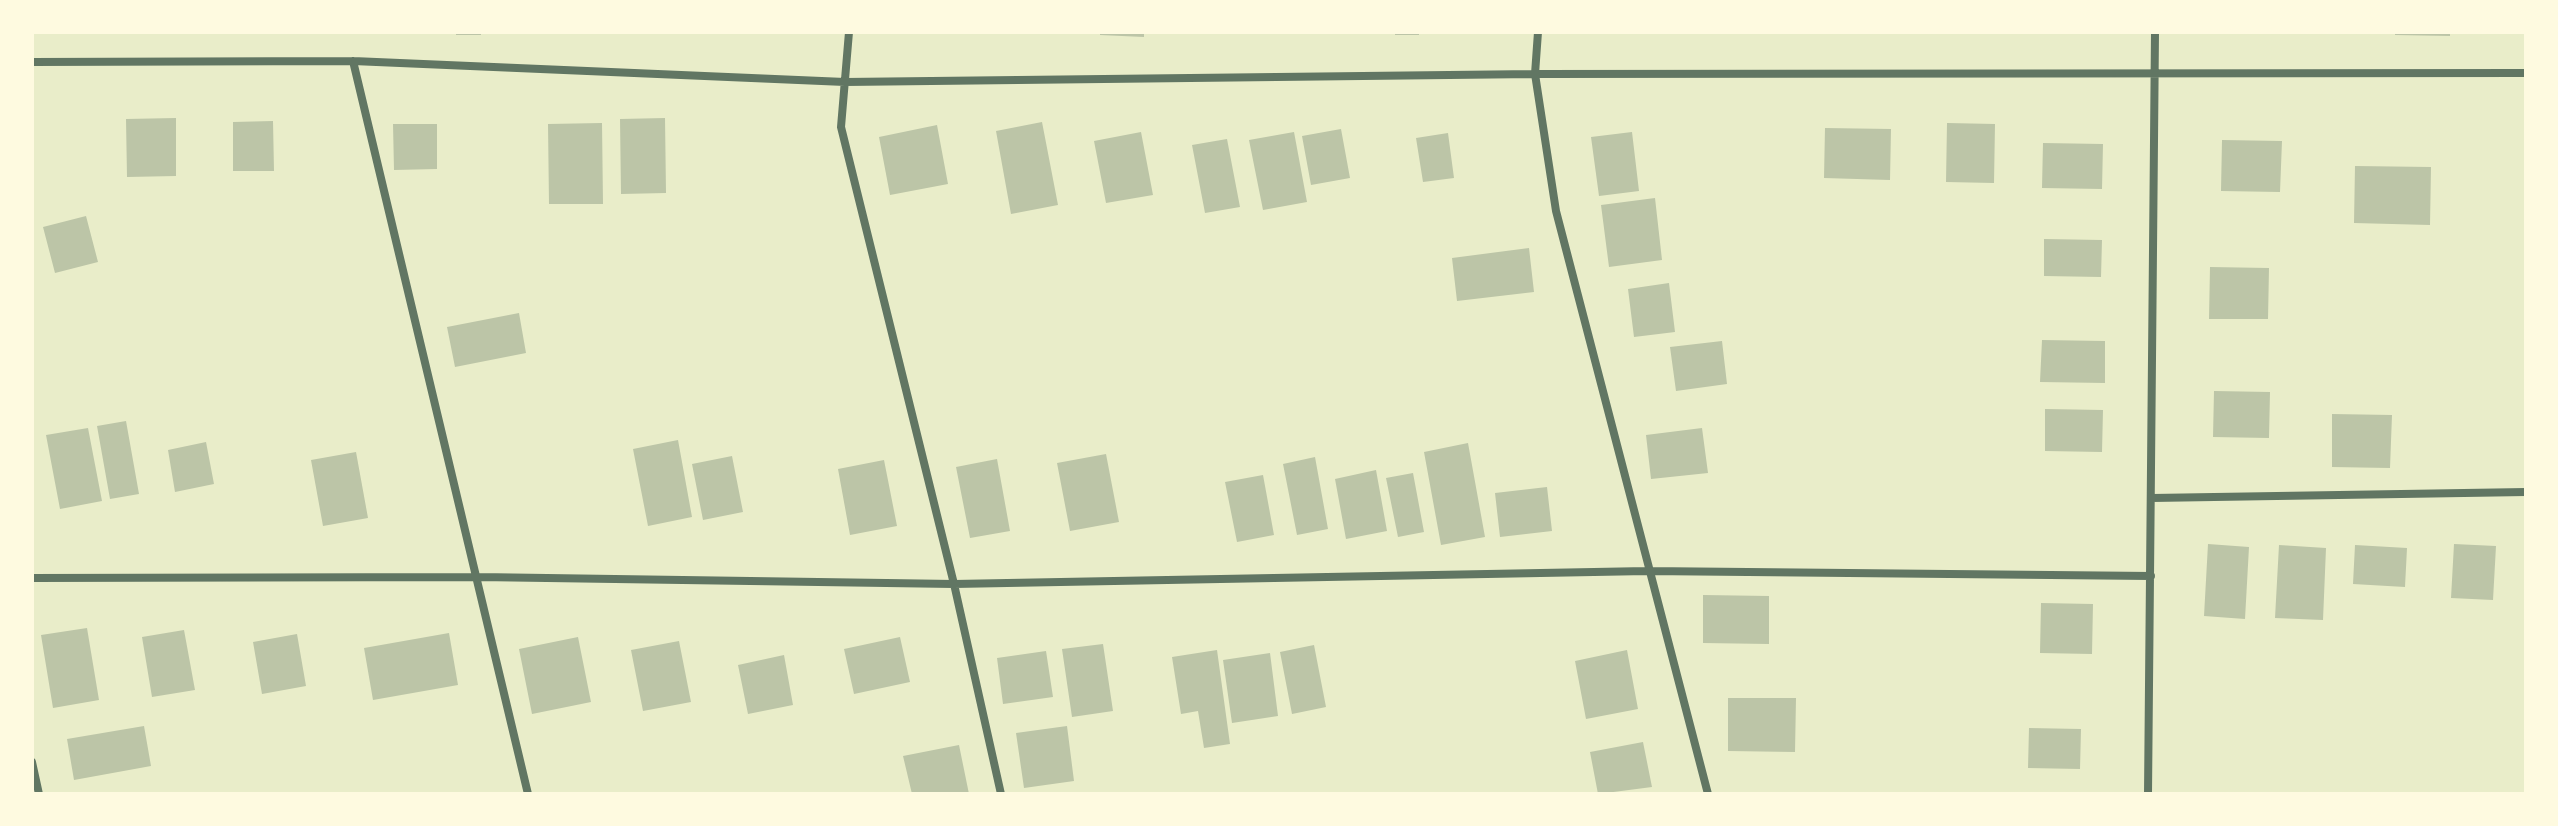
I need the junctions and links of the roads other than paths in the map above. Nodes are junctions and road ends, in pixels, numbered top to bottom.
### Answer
1 (849, 32) edge
2 (1538, 32) edge
3 (2155, 32) edge
4 (353, 61) junction
5 (32, 62) edge
6 (2526, 73) edge
7 (1535, 74) junction
8 (2155, 74) junction
9 (845, 82) junction
10 (2526, 492) edge
11 (2152, 498) junction
12 (1647, 571) junction
13 (2151, 576) junction
14 (479, 577) junction
15 (32, 578) edge
16 (954, 584) junction
17 (32, 762) edge
18 (39, 794) edge
19 (528, 794) edge
20 (1001, 794) edge
21 (1708, 794) edge
22 (2148, 794) edge

1 - 9 street
2 - 7 street
3 - 8 street
4 - 5 street
4 - 9 street
4 - 14 street
6 - 8 street
7 - 8 street
7 - 9 street
7 - 12 street
8 - 11 street
9 - 16 street
10 - 11 street
11 - 13 street
12 - 13 street
12 - 16 street
12 - 21 street
13 - 22 street
14 - 15 street
14 - 16 street
14 - 19 street
16 - 20 street
17 - 18 street

